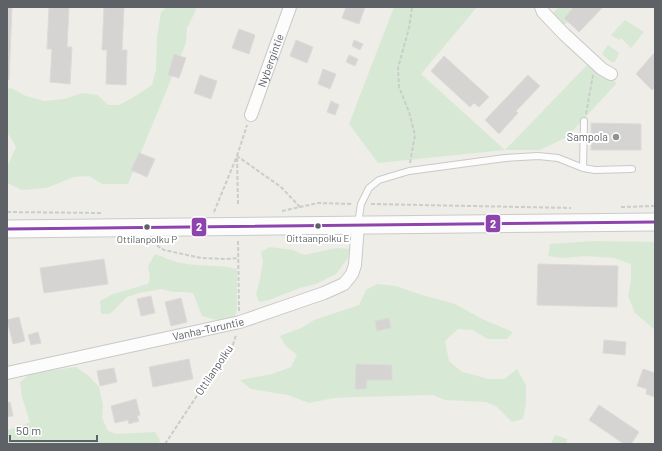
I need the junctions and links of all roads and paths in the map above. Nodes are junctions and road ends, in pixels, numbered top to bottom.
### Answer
1 (290, 7) edge
2 (413, 7) edge
3 (541, 7) edge
4 (594, 61) junction
5 (611, 74) dead end
6 (251, 114) joint
7 (584, 121) joint
8 (237, 156) junction
9 (583, 168) junction
10 (632, 169) dead end
11 (408, 171) junction
12 (238, 204) dead end
13 (361, 204) junction
14 (655, 206) edge
15 (300, 207) junction
16 (621, 207) dead end
17 (574, 208) dead end
18 (7, 212) edge
19 (279, 212) dead end
20 (102, 213) dead end
21 (214, 214) dead end
22 (655, 222) edge
23 (358, 225) junction
24 (137, 227) junction
25 (7, 229) edge
26 (238, 241) dead end
27 (238, 258) junction
28 (240, 322) junction
29 (7, 372) edge
30 (165, 444) edge

1 - 6 street, Nybergintie
2 - 11 path
3 - 4 street
4 - 5 street
4 - 7 path
6 - 8 path
7 - 9 lane
8 - 12 path
8 - 15 path
8 - 21 path
9 - 10 lane
9 - 11 lane
11 - 13 lane
13 - 15 path
13 - 17 path
13 - 23 lane
14 - 16 path
15 - 19 path
18 - 20 path
22 - 23 main road
23 - 24 main road
23 - 28 street, Vanha-Turuntie
24 - 25 main road
24 - 27 path
26 - 27 path, Ottilanpolku
27 - 28 path, Ottilanpolku
28 - 29 street, Vanha-Turuntie
28 - 30 path, Ottilanpolku

